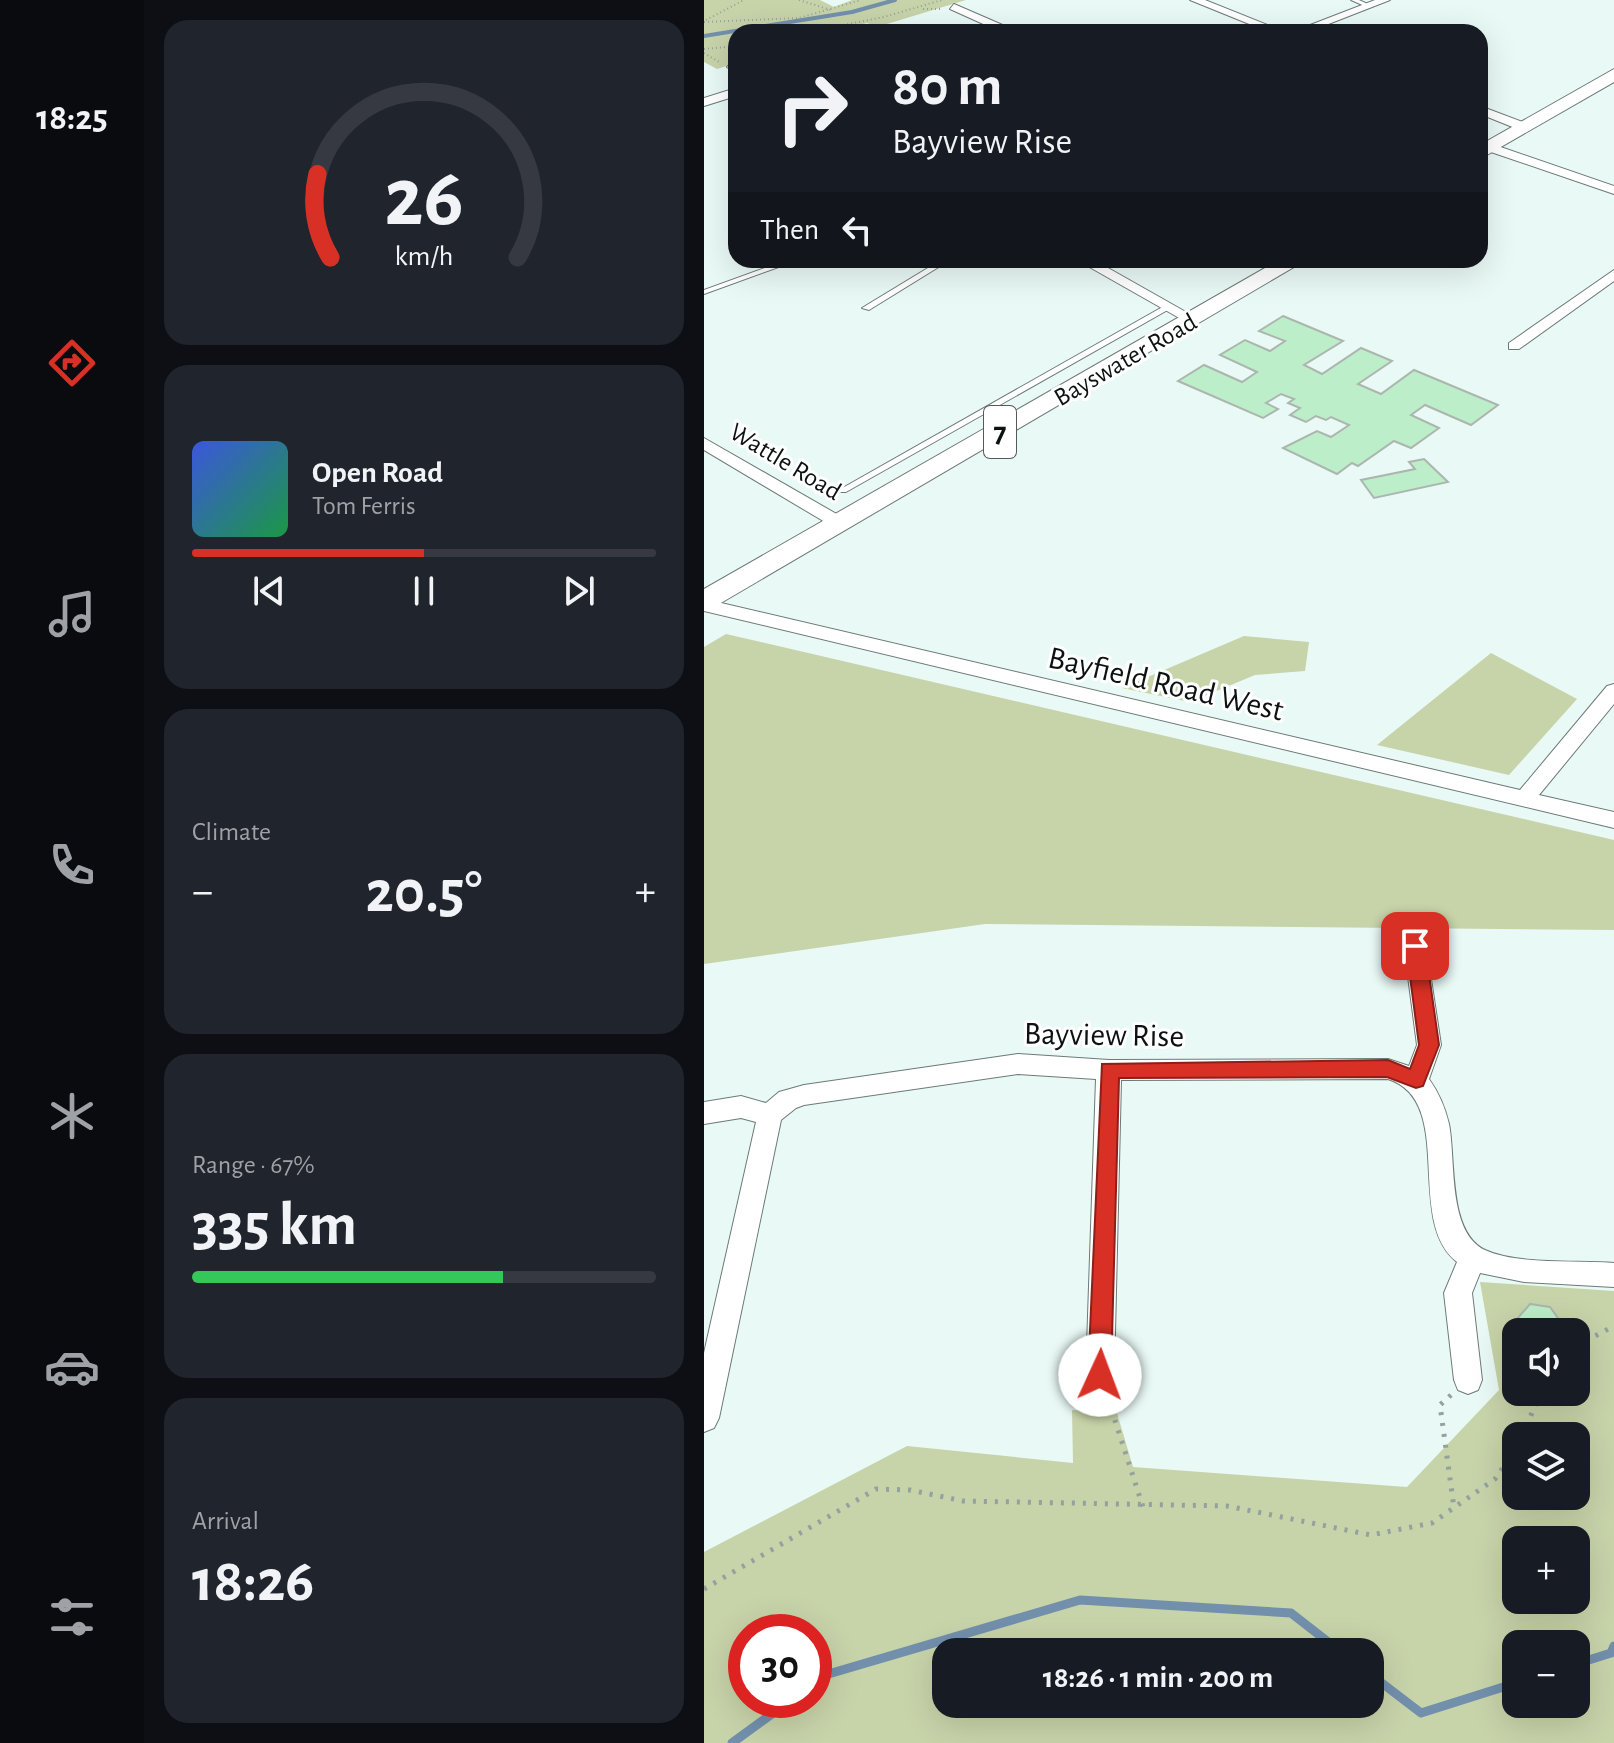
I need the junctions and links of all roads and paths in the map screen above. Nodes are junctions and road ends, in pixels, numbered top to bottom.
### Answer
1 (744, 0) edge
2 (799, 0) edge
3 (861, 0) edge
4 (942, 0) edge
5 (1195, 0) edge
6 (1354, 0) edge
7 (1385, 0) edge
8 (1369, 6) junction
9 (954, 7) joint
10 (917, 9) junction
11 (833, 10) junction
12 (704, 22) edge
13 (846, 24) edge
14 (992, 24) edge
15 (1258, 24) edge
16 (1320, 24) edge
17 (728, 47) edge
18 (704, 51) edge
19 (728, 65) edge
20 (1614, 74) edge
21 (728, 94) edge
22 (704, 102) edge
23 (1488, 113) edge
24 (1524, 127) junction
25 (1488, 148) edge
26 (1488, 151) edge
27 (1614, 190) edge
28 (772, 268) edge
29 (933, 268) edge
30 (1098, 268) edge
31 (1281, 268) edge
32 (1614, 274) edge
33 (704, 292) edge
34 (1169, 307) junction
35 (866, 308) dead end
36 (1193, 320) junction
37 (1514, 346) dead end
38 (704, 443) edge
39 (843, 490) dead end
40 (841, 524) junction
41 (704, 603) edge
42 (1614, 691) edge
43 (1525, 798) junction
44 (1614, 820) edge
45 (1415, 946) dead end
46 (1109, 1070) junction
47 (1416, 1080) junction
48 (704, 1113) edge
49 (770, 1115) junction
50 (1472, 1259) junction
51 (1614, 1275) edge
52 (1614, 1326) edge
53 (1590, 1339) edge
54 (1100, 1375) joint
55 (1468, 1380) joint
56 (704, 1418) edge
57 (1502, 1469) edge
58 (1143, 1507) junction
59 (1454, 1508) junction
60 (704, 1589) edge

1 - 12 path
2 - 11 path
3 - 11 path
4 - 10 path
5 - 15 street
6 - 8 lane
7 - 8 street
8 - 16 street
9 - 10 path
9 - 14 street
10 - 13 path
11 - 12 path
17 - 18 path
18 - 19 path
20 - 24 main road
21 - 22 street
23 - 24 street
24 - 25 main road
26 - 27 street
28 - 33 lane
29 - 35 lane
30 - 34 street
31 - 36 main road, Bayswater Road / 7
32 - 37 street
34 - 36 street
34 - 39 lane
36 - 40 main road, Bayswater Road / 7
38 - 40 street, Wattle Road
40 - 41 main road, Bayswater Road / 7
41 - 43 street, Bayfield Road West
42 - 43 street
43 - 44 street, Bayfield Road West
45 - 47 street
46 - 47 street, Bayview Rise
46 - 49 street, Bayview Rise
46 - 54 street
47 - 50 street
48 - 49 street
49 - 56 street
50 - 51 street
50 - 55 street
52 - 53 path
54 - 58 path
55 - 59 path
57 - 59 path
58 - 59 path
58 - 60 path

